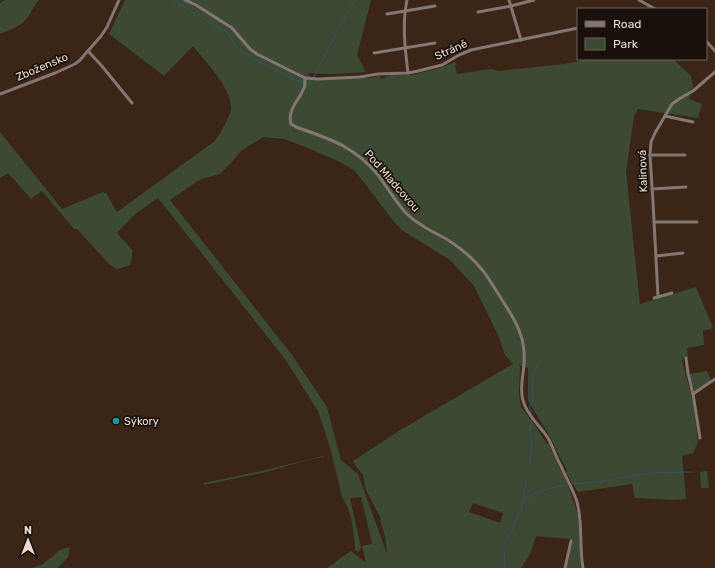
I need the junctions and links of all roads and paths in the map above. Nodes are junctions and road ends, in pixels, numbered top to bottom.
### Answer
1 (119, 0) edge
2 (185, 0) edge
3 (407, 0) edge
4 (509, 0) edge
5 (534, 0) edge
6 (639, 0) edge
7 (435, 6) dead end
8 (511, 6) junction
9 (654, 8) edge
10 (406, 11) junction
11 (478, 12) dead end
12 (387, 14) dead end
13 (577, 28) edge
14 (521, 40) junction
15 (707, 42) edge
16 (435, 43) dead end
17 (405, 48) junction
18 (88, 51) junction
19 (715, 51) edge
20 (374, 53) dead end
21 (408, 72) junction
22 (715, 72) edge
23 (305, 78) junction
24 (0, 94) edge
25 (132, 103) dead end
26 (665, 116) junction
27 (693, 122) dead end
28 (650, 155) junction
29 (685, 155) dead end
30 (686, 187) dead end
31 (652, 189) junction
32 (654, 222) junction
33 (697, 222) dead end
34 (683, 253) dead end
35 (656, 256) junction
36 (672, 293) dead end
37 (658, 297) junction
38 (654, 298) dead end
39 (686, 358) dead end
40 (715, 379) edge
41 (693, 394) junction
42 (700, 438) dead end
43 (570, 541) dead end
44 (565, 568) edge
45 (583, 568) edge

1 - 18 street, Zbožensko
2 - 23 street
3 - 10 street
4 - 8 street
5 - 8 street
6 - 9 street
7 - 10 street
8 - 11 street
8 - 14 street
10 - 12 street
10 - 17 street
13 - 14 street, Stráně
14 - 21 street, Stráně
15 - 19 street
16 - 17 street
17 - 20 street
17 - 21 street
18 - 24 street, Zbožensko
18 - 25 street
21 - 23 street, Stráně
22 - 26 street, Kalinová
23 - 45 street, Pod Mladcovou
26 - 27 street
26 - 28 street, Kalinová
28 - 29 street
28 - 31 street, Kalinová
30 - 31 street
31 - 32 street, Kalinová
32 - 33 street
32 - 35 street, Kalinová
34 - 35 street
35 - 37 street, Kalinová
36 - 37 street
37 - 38 street
39 - 41 street
40 - 41 street
41 - 42 street
43 - 44 street

